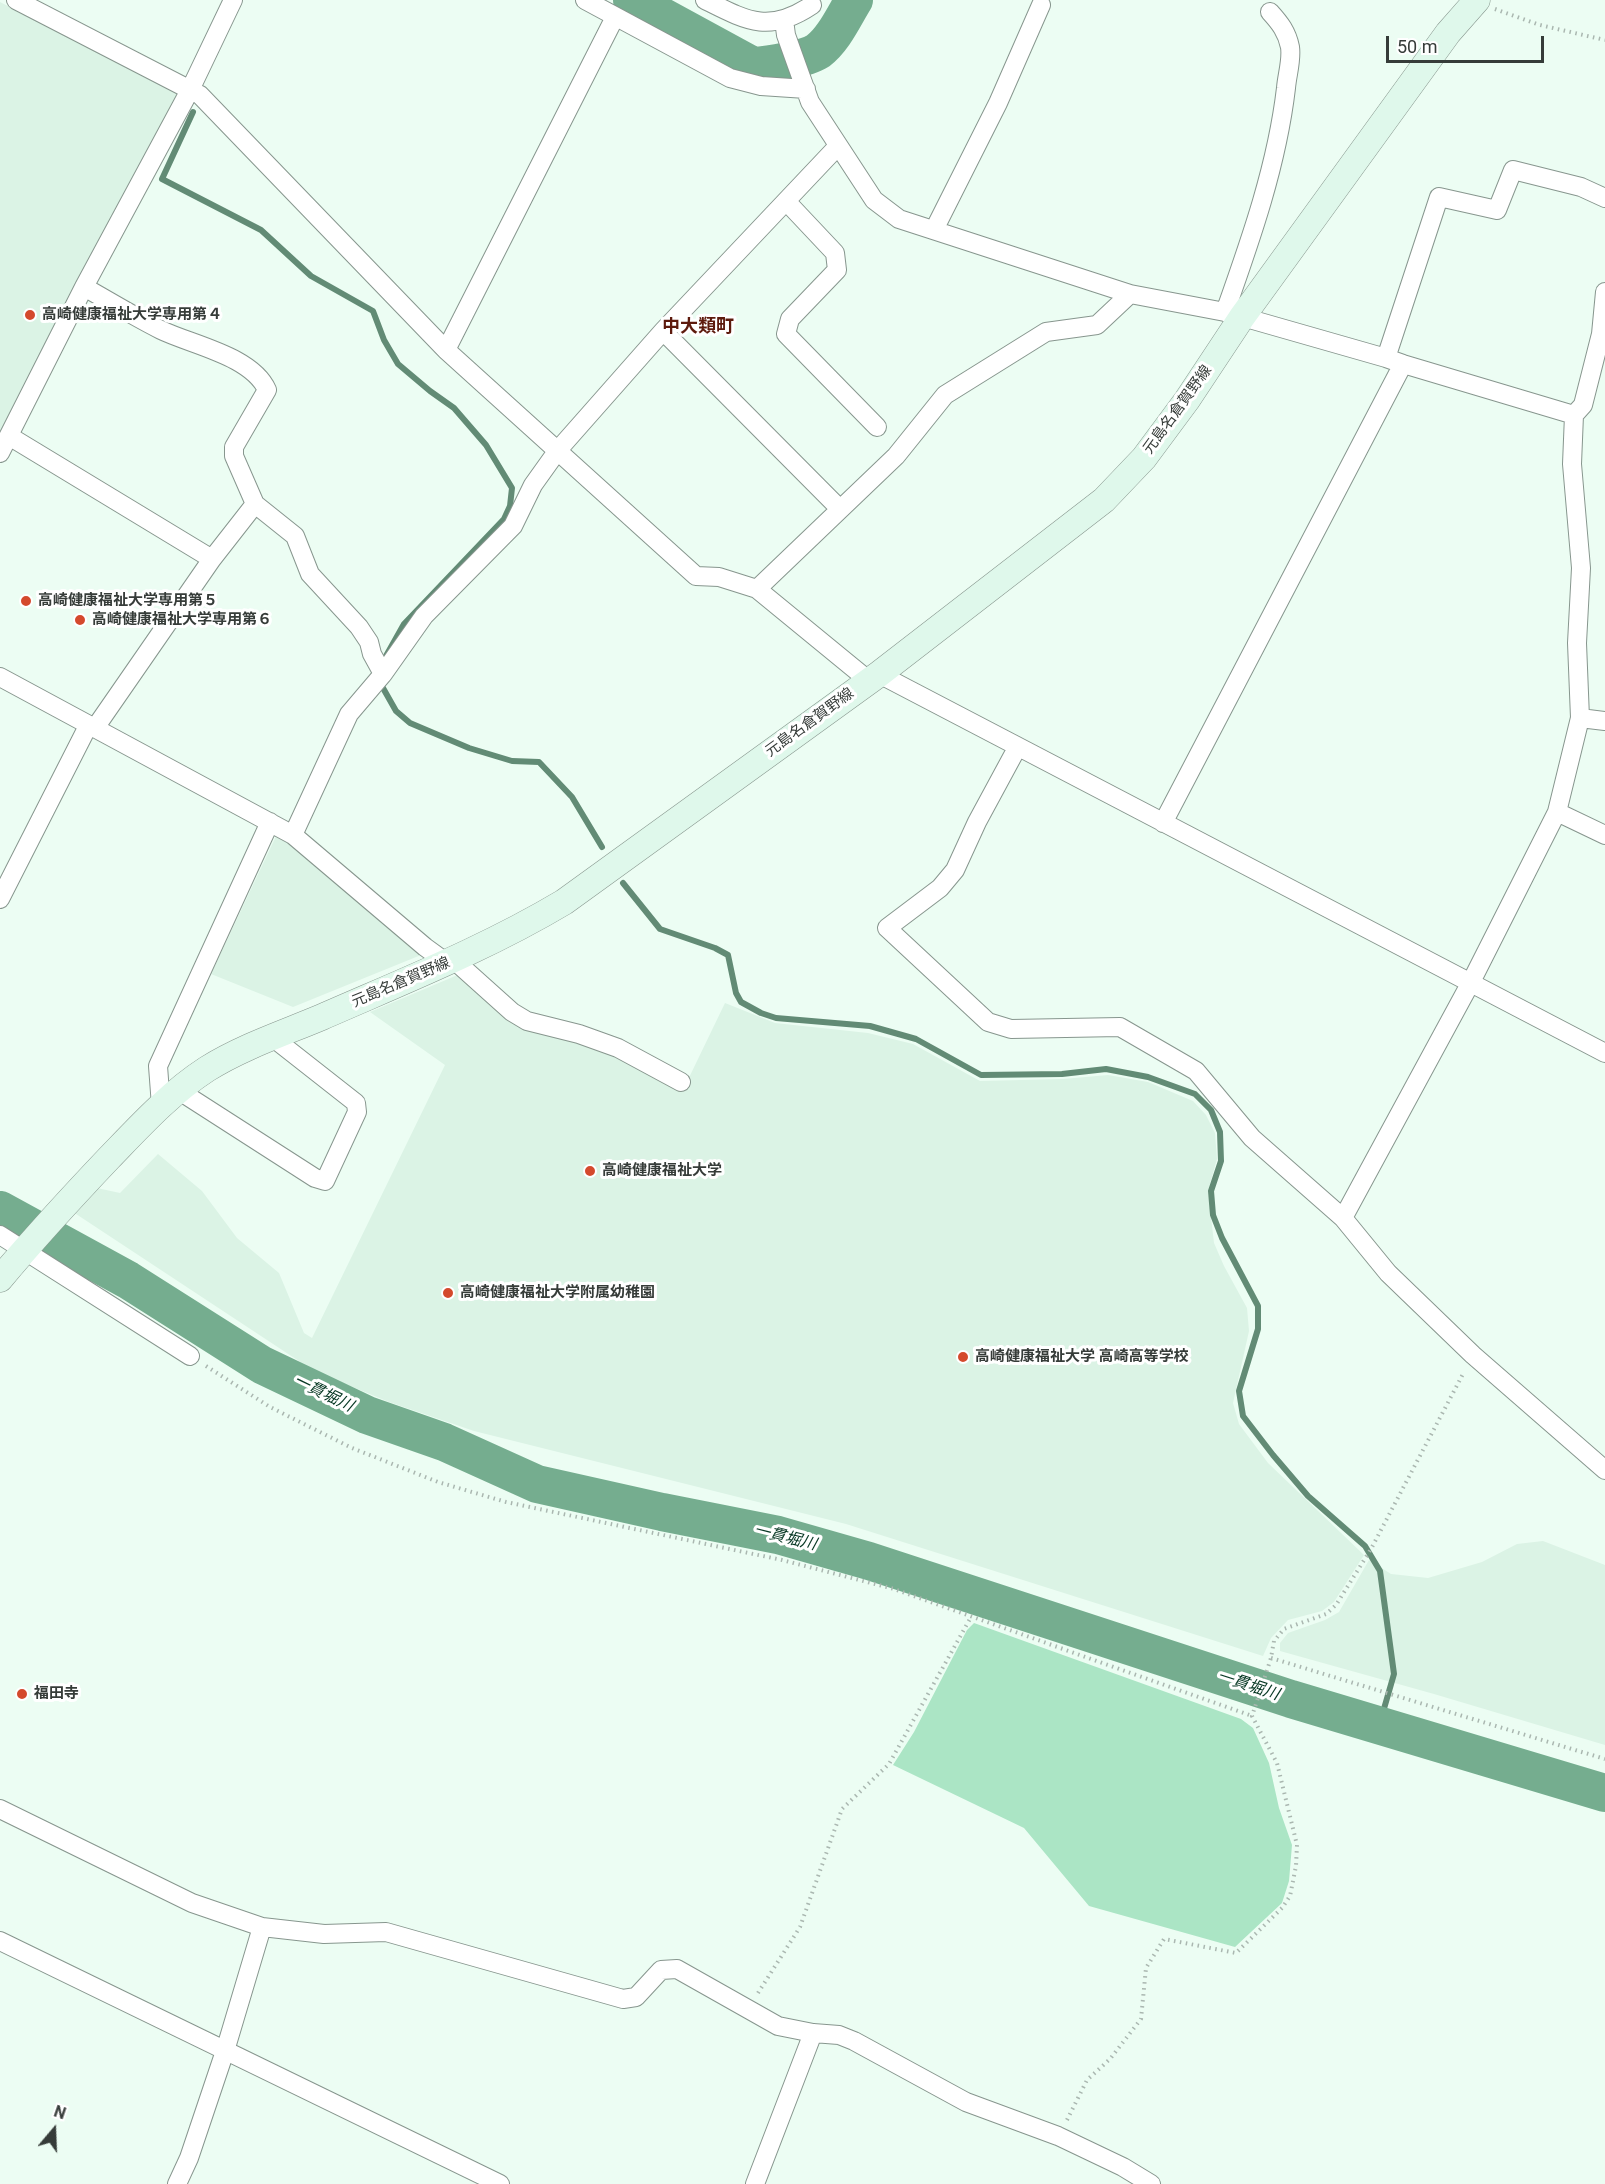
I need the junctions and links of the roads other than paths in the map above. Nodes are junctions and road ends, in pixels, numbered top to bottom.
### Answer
1 (16, 0) edge
2 (233, 0) edge
3 (585, 0) edge
4 (705, 0) edge
5 (1484, 3) edge
6 (812, 5) dead end
7 (1041, 5) dead end
8 (1270, 12) dead end
9 (615, 17) junction
10 (785, 28) junction
11 (803, 80) junction
12 (190, 90) junction
13 (838, 146) junction
14 (1605, 198) edge
15 (786, 201) junction
16 (934, 230) junction
17 (84, 287) junction
18 (1605, 292) edge
19 (1130, 294) junction
20 (1234, 315) junction
21 (663, 331) junction
22 (446, 350) junction
23 (1394, 361) junction
24 (1574, 415) junction
25 (877, 427) dead end
26 (9, 435) junction
27 (558, 450) junction
28 (0, 453) edge
29 (255, 504) junction
30 (840, 509) junction
31 (212, 559) junction
32 (758, 589) junction
33 (383, 674) junction
34 (0, 677) edge
35 (874, 677) junction
36 (1580, 718) junction
37 (1605, 721) edge
38 (92, 727) junction
39 (1017, 747) junction
40 (1557, 812) junction
41 (270, 822) junction
42 (1163, 822) junction
43 (293, 835) junction
44 (1605, 835) edge
45 (0, 899) edge
46 (451, 962) junction
47 (1471, 982) junction
48 (272, 1037) junction
49 (1605, 1053) edge
50 (681, 1082) dead end
51 (169, 1098) junction
52 (1343, 1218) junction
53 (0, 1234) edge
54 (25, 1249) junction
55 (0, 1279) edge
56 (190, 1356) road end
57 (1604, 1467) edge
58 (0, 1809) edge
59 (262, 1927) junction
60 (0, 1941) edge
61 (813, 2033) junction
62 (225, 2051) junction
63 (177, 2184) edge
64 (500, 2184) edge
65 (755, 2184) edge
66 (1151, 2184) edge

1 - 12 street
2 - 12 street
3 - 9 street
4 - 10 street
5 - 20 main road, 元島名倉賀野線
6 - 10 street
7 - 16 street
8 - 20 street
9 - 11 street
9 - 22 street
10 - 11 street
11 - 13 street
12 - 17 street
12 - 22 street
13 - 15 street
13 - 16 street
14 - 23 street
15 - 21 street
15 - 25 street
16 - 19 street
17 - 26 street
17 - 29 street
18 - 24 street
19 - 20 street
19 - 30 street
20 - 23 street
20 - 35 main road, 元島名倉賀野線
21 - 27 street
21 - 30 street
22 - 27 street
23 - 24 street
23 - 42 street
24 - 36 street
26 - 28 street
26 - 31 street
27 - 32 street
27 - 33 street
29 - 31 street
29 - 33 street
30 - 32 street
31 - 38 street
32 - 35 street
33 - 43 street
34 - 38 street
35 - 39 street
35 - 46 main road, 元島名倉賀野線
36 - 37 street
36 - 40 street
38 - 41 street
38 - 45 street
39 - 42 street
39 - 52 street
40 - 44 street
40 - 47 street
41 - 43 street
41 - 51 street
42 - 47 street
43 - 46 street
46 - 48 main road, 元島名倉賀野線
46 - 50 street
47 - 49 street
47 - 52 street
48 - 51 main road, 元島名倉賀野線
48 - 51 street
51 - 54 main road, 元島名倉賀野線
52 - 57 street
53 - 54 street
54 - 55 main road, 元島名倉賀野線
54 - 56 street
58 - 59 street
59 - 61 street
59 - 62 street
60 - 62 street
61 - 65 street
61 - 66 street
62 - 63 street
62 - 64 street

